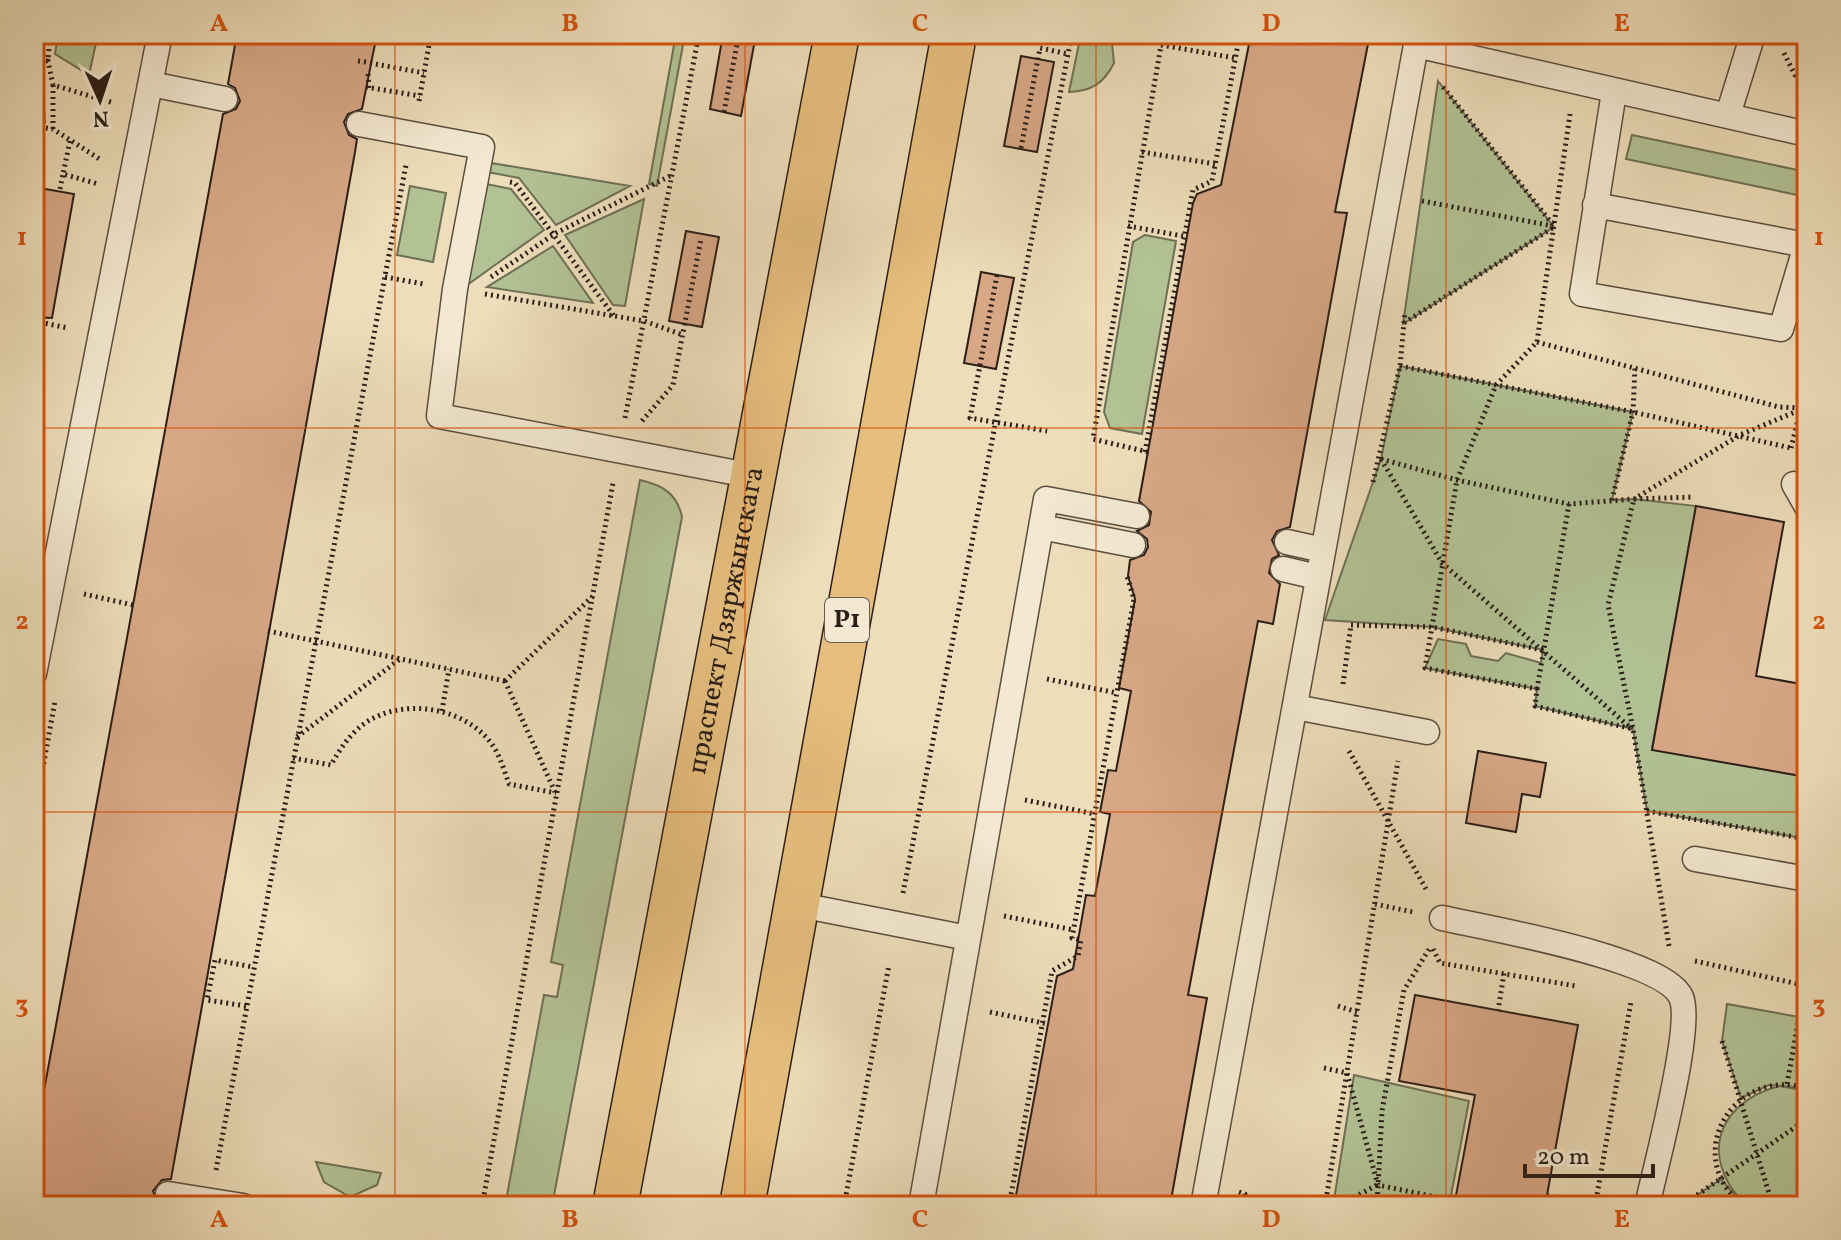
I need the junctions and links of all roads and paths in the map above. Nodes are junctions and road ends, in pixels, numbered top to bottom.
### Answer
1 (50, 34) edge
2 (160, 34) edge
3 (431, 34) edge
4 (699, 34) edge
5 (739, 34) edge
6 (837, 34) edge
7 (954, 34) edge
8 (1072, 34) edge
9 (1163, 34) edge
10 (1240, 34) edge
11 (1626, 34) edge
12 (1667, 34) edge
13 (1753, 34) edge
14 (1161, 45) junction
15 (1784, 45) dead end
16 (34, 48) edge
17 (1068, 54) junction
18 (1235, 58) junction
19 (34, 59) edge
20 (48, 61) junction
21 (358, 61) dead end
22 (424, 73) junction
23 (368, 74) dead end
24 (1438, 81) dead end
25 (1574, 83) junction
26 (1807, 83) edge
27 (151, 84) junction
28 (53, 85) junction
29 (1614, 92) junction
30 (420, 96) junction
31 (225, 99) dead end
32 (724, 112) dead end
33 (145, 113) junction
34 (1728, 115) junction
35 (359, 124) dead end
36 (34, 126) edge
37 (53, 129) junction
38 (412, 134) junction
39 (1807, 134) edge
40 (70, 141) junction
41 (1021, 148) dead end
42 (1142, 152) junction
43 (1215, 164) junction
44 (63, 174) junction
45 (671, 175) junction
46 (515, 183) dead end
47 (60, 189) dead end
48 (129, 192) junction
49 (1421, 201) dead end
50 (1595, 205) junction
51 (1128, 226) junction
52 (1554, 227) junction
53 (556, 233) junction
54 (1183, 236) junction
55 (701, 239) dead end
56 (1807, 243) edge
57 (997, 275) dead end
58 (385, 277) junction
59 (462, 290) junction
60 (614, 316) junction
61 (644, 321) junction
62 (1403, 324) dead end
63 (683, 335) junction
64 (1537, 342) junction
65 (1400, 366) dead end
66 (1635, 367) junction
67 (1496, 385) junction
68 (1804, 407) edge
69 (1633, 412) junction
70 (997, 422) junction
71 (1047, 431) dead end
72 (1740, 435) junction
73 (1791, 448) junction
74 (618, 450) junction
75 (753, 476) junction
76 (1457, 480) junction
77 (1794, 484) joint
78 (1694, 497) dead end
79 (1634, 499) junction
80 (1612, 500) junction
81 (1569, 504) junction
82 (1807, 507) edge
83 (1137, 516) dead end
84 (1041, 527) junction
85 (1287, 542) dead end
86 (1133, 545) dead end
87 (1323, 550) junction
88 (1442, 563) junction
89 (1283, 569) dead end
90 (1317, 577) junction
91 (75, 592) dead end
92 (593, 596) junction
93 (1134, 599) dead end
94 (133, 605) dead end
95 (1338, 622) dead end
96 (1432, 627) junction
97 (268, 631) dead end
98 (315, 641) junction
99 (1544, 651) junction
100 (400, 659) junction
101 (449, 669) junction
102 (34, 674) edge
103 (1045, 678) dead end
104 (505, 681) junction
105 (1537, 689) junction
106 (1117, 693) junction
107 (1295, 707) junction
108 (442, 711) junction
109 (1633, 729) junction
110 (1415, 730) joint
111 (297, 737) junction
112 (293, 758) junction
113 (556, 793) junction
114 (1023, 800) dead end
115 (1647, 811) junction
116 (1095, 814) junction
117 (1807, 839) edge
118 (1695, 859) dead end
119 (1807, 879) edge
120 (902, 900) dead end
121 (795, 904) junction
122 (1003, 915) dead end
123 (1442, 918) dead end
124 (1074, 930) junction
125 (968, 938) junction
126 (1432, 945) dead end
127 (1671, 955) dead end
128 (1686, 959) dead end
129 (889, 965) dead end
130 (253, 967) junction
131 (1504, 973) dead end
132 (1806, 985) edge
133 (246, 1006) junction
134 (1338, 1006) dead end
135 (987, 1011) dead end
136 (1498, 1011) dead end
137 (1357, 1012) junction
138 (1045, 1024) junction
139 (1798, 1028) junction
140 (1807, 1030) edge
141 (1722, 1041) dead end
142 (1324, 1068) dead end
143 (1347, 1073) junction
144 (1787, 1084) junction
145 (1807, 1088) edge
146 (1741, 1098) junction
147 (1807, 1119) edge
148 (1757, 1153) junction
149 (1721, 1179) junction
150 (1378, 1185) junction
151 (168, 1194) dead end
152 (1245, 1194) dead end
153 (1697, 1195) dead end
154 (1547, 1196) dead end
155 (211, 1201) junction
156 (1455, 1201) dead end
157 (1595, 1204) edge
158 (243, 1206) edge
159 (482, 1206) edge
160 (615, 1206) edge
161 (742, 1206) edge
162 (844, 1206) edge
163 (921, 1206) edge
164 (1009, 1206) edge
165 (1203, 1206) edge
166 (1243, 1206) edge
167 (1325, 1206) edge
168 (1338, 1206) edge
169 (1377, 1206) edge
170 (1647, 1206) edge
171 (1744, 1206) edge
172 (1773, 1206) edge

1 - 20 path
2 - 27 lane
3 - 22 path
4 - 45 path
5 - 32 path
6 - 75 main road, праспект Дзяржынскага
7 - 121 main road, Р1
8 - 17 path
9 - 14 path
10 - 18 path
11 - 12 path
13 - 34 lane
14 - 18 path
14 - 42 path
15 - 26 path
16 - 20 path
17 - 41 path
17 - 70 path
18 - 43 path
19 - 20 path
20 - 28 path
21 - 22 path
22 - 30 path
23 - 30 path
24 - 52 path
25 - 29 lane
25 - 52 path
25 - 87 lane
27 - 31 lane
27 - 33 lane
28 - 33 path
28 - 37 path
29 - 34 lane
29 - 50 lane
30 - 38 path
33 - 48 lane
34 - 39 lane
35 - 38 lane
36 - 37 path
37 - 40 path
38 - 58 path
38 - 59 lane
40 - 44 path
40 - 48 path
42 - 43 path
42 - 51 path
43 - 54 path
44 - 47 path
44 - 48 path
45 - 53 path
45 - 61 path
46 - 53 path
48 - 102 lane
49 - 52 path
50 - 56 lane
50 - 56 lane
51 - 54 path
51 - 54 path
52 - 62 path
52 - 64 path
53 - 59 path
53 - 60 path
55 - 63 path
57 - 70 path
58 - 59 path
58 - 98 path
59 - 60 path
59 - 74 lane
60 - 61 path
61 - 63 path
61 - 74 path
63 - 74 path
64 - 66 path
64 - 67 path
65 - 67 path
66 - 68 path
66 - 69 path
67 - 69 path
67 - 76 path
68 - 72 path
68 - 73 path
69 - 72 path
69 - 80 path
70 - 71 path
70 - 120 path
72 - 73 path
72 - 79 path
73 - 77 path
74 - 75 lane
74 - 92 path
75 - 160 main road, праспект Дзяржынскага
76 - 81 path
76 - 88 path
76 - 88 path
77 - 82 lane
78 - 79 path
79 - 80 path
79 - 109 path
80 - 81 path
81 - 99 path
83 - 84 lane
84 - 86 lane
84 - 125 lane
85 - 87 lane
87 - 90 lane
88 - 96 path
88 - 99 path
89 - 90 lane
90 - 107 lane
91 - 94 path
92 - 104 path
92 - 113 path
93 - 106 path
95 - 96 path
96 - 99 path
96 - 105 path
97 - 98 path
98 - 100 path
98 - 111 path
99 - 105 path
99 - 109 path
100 - 101 path
100 - 111 path
101 - 104 path
101 - 108 path
103 - 106 path
104 - 113 path
105 - 109 path
106 - 116 path
107 - 110 lane
107 - 165 lane
108 - 112 path
108 - 113 path
109 - 115 path
110 - 137 path
111 - 112 path
112 - 130 path
113 - 159 path
114 - 116 path
115 - 117 path
115 - 127 path
116 - 124 path
118 - 119 lane
121 - 125 lane
121 - 161 main road, Р1
122 - 124 path
123 - 170 lane
124 - 138 path
125 - 163 lane
126 - 150 path
128 - 132 path
129 - 162 path
130 - 133 path
130 - 133 path
131 - 136 path
132 - 139 path
133 - 155 path
134 - 137 path
135 - 138 path
137 - 143 path
138 - 164 path
139 - 140 path
139 - 144 path
141 - 146 path
142 - 143 path
143 - 150 path
143 - 167 path
144 - 145 path
144 - 146 path
146 - 148 path
146 - 149 path
147 - 148 path
148 - 149 path
148 - 172 path
149 - 153 path
149 - 171 path
150 - 156 path
150 - 168 path
150 - 169 path
151 - 155 lane
152 - 166 path
154 - 157 path
155 - 158 lane

